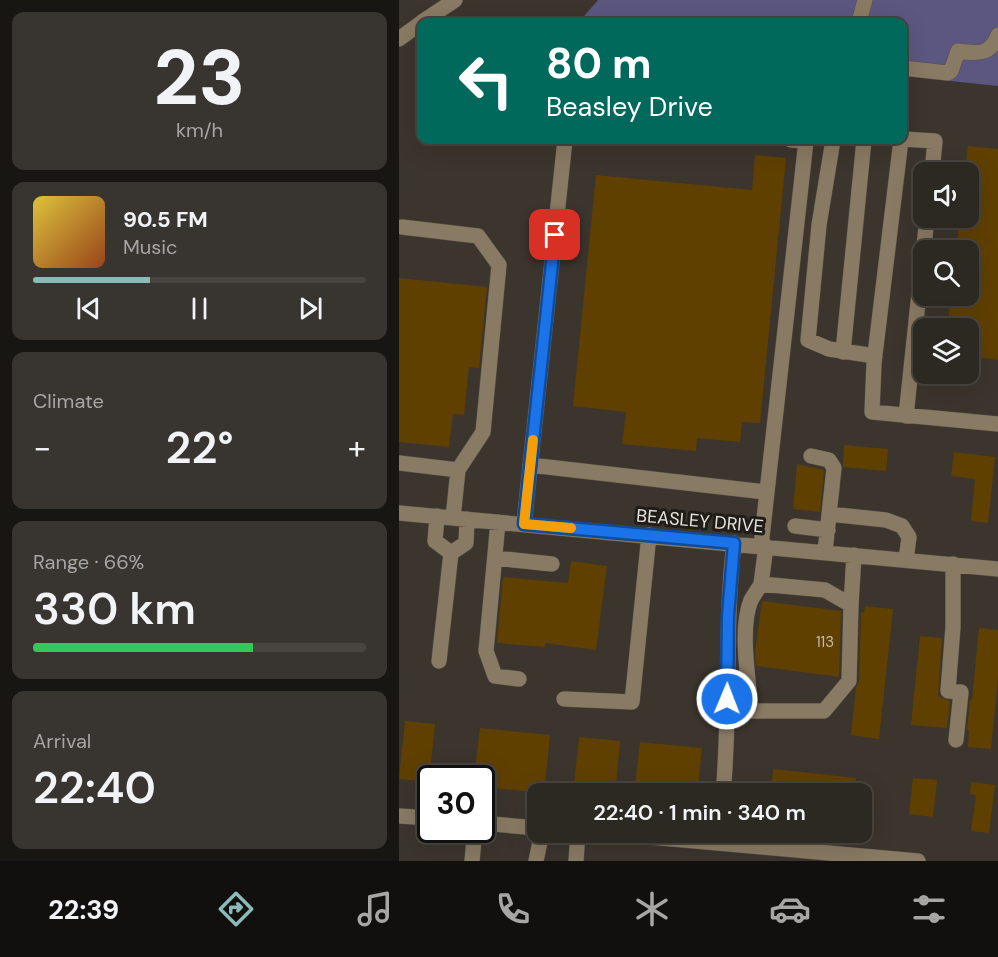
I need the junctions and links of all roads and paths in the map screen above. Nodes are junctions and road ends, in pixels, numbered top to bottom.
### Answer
1 (455, 0) edge
2 (865, 0) edge
3 (429, 18) edge
4 (860, 18) edge
5 (417, 26) edge
6 (998, 35) edge
7 (399, 39) edge
8 (907, 68) edge
9 (907, 139) edge
10 (565, 144) edge
11 (806, 144) edge
12 (832, 144) edge
13 (864, 144) edge
14 (901, 144) edge
15 (933, 162) edge
16 (402, 227) dead end
17 (926, 228) edge
18 (808, 340) junction
19 (784, 344) junction
20 (843, 352) junction
21 (875, 356) junction
22 (906, 416) junction
23 (998, 424) edge
24 (811, 456) dead end
25 (399, 463) edge
26 (530, 465) junction
27 (459, 470) junction
28 (765, 492) junction
29 (399, 513) edge
30 (829, 514) junction
31 (452, 518) junction
32 (498, 522) junction
33 (524, 524) junction
34 (795, 526) dead end
35 (828, 530) junction
36 (649, 536) junction
37 (734, 543) junction
38 (763, 546) junction
39 (451, 552) junction
40 (825, 552) junction
41 (854, 555) junction
42 (495, 558) junction
43 (906, 560) junction
44 (552, 564) dead end
45 (953, 564) junction
46 (998, 569) edge
47 (761, 584) junction
48 (851, 605) junction
49 (439, 661) dead end
50 (519, 679) dead end
51 (564, 699) dead end
52 (727, 711) junction
53 (751, 711) junction
54 (955, 740) dead end
55 (724, 783) edge
56 (399, 816) edge
57 (417, 817) edge
58 (495, 824) edge
59 (527, 827) edge
60 (474, 843) edge
61 (540, 843) edge
62 (577, 843) edge
63 (757, 843) edge
64 (877, 859) edge
65 (472, 861) edge
66 (536, 861) edge
67 (576, 861) edge
68 (918, 861) edge

1 - 3 street
2 - 4 street
5 - 7 street
6 - 8 street
9 - 15 street
10 - 26 street
11 - 19 street
12 - 18 street
13 - 20 street
14 - 21 street
16 - 27 street
17 - 22 street
18 - 19 street
18 - 20 street
19 - 28 street
20 - 21 street
21 - 22 street
22 - 23 street
24 - 30 street
25 - 27 street
26 - 28 street
26 - 33 street
27 - 31 street
28 - 38 street
29 - 31 street, BEASLEY DRIVE
30 - 35 street
30 - 43 street
31 - 32 street, BEASLEY DRIVE
31 - 39 street
31 - 39 street
32 - 33 street, BEASLEY DRIVE
32 - 42 street
33 - 36 street, BEASLEY DRIVE
34 - 35 street
35 - 40 street
36 - 37 street, BEASLEY DRIVE
36 - 51 street
37 - 38 street, BEASLEY DRIVE
37 - 52 street
38 - 40 street, BEASLEY DRIVE
38 - 47 street
39 - 49 street
40 - 41 street, BEASLEY DRIVE
41 - 43 street, BEASLEY DRIVE
41 - 48 street
42 - 44 street
42 - 50 street
43 - 45 street, BEASLEY DRIVE
45 - 46 street, BEASLEY DRIVE
45 - 54 street
47 - 48 street
47 - 53 street
48 - 53 street
52 - 53 street
52 - 55 street
56 - 57 street
58 - 59 street
60 - 65 street
61 - 66 street
62 - 67 street
63 - 64 street
64 - 68 street

